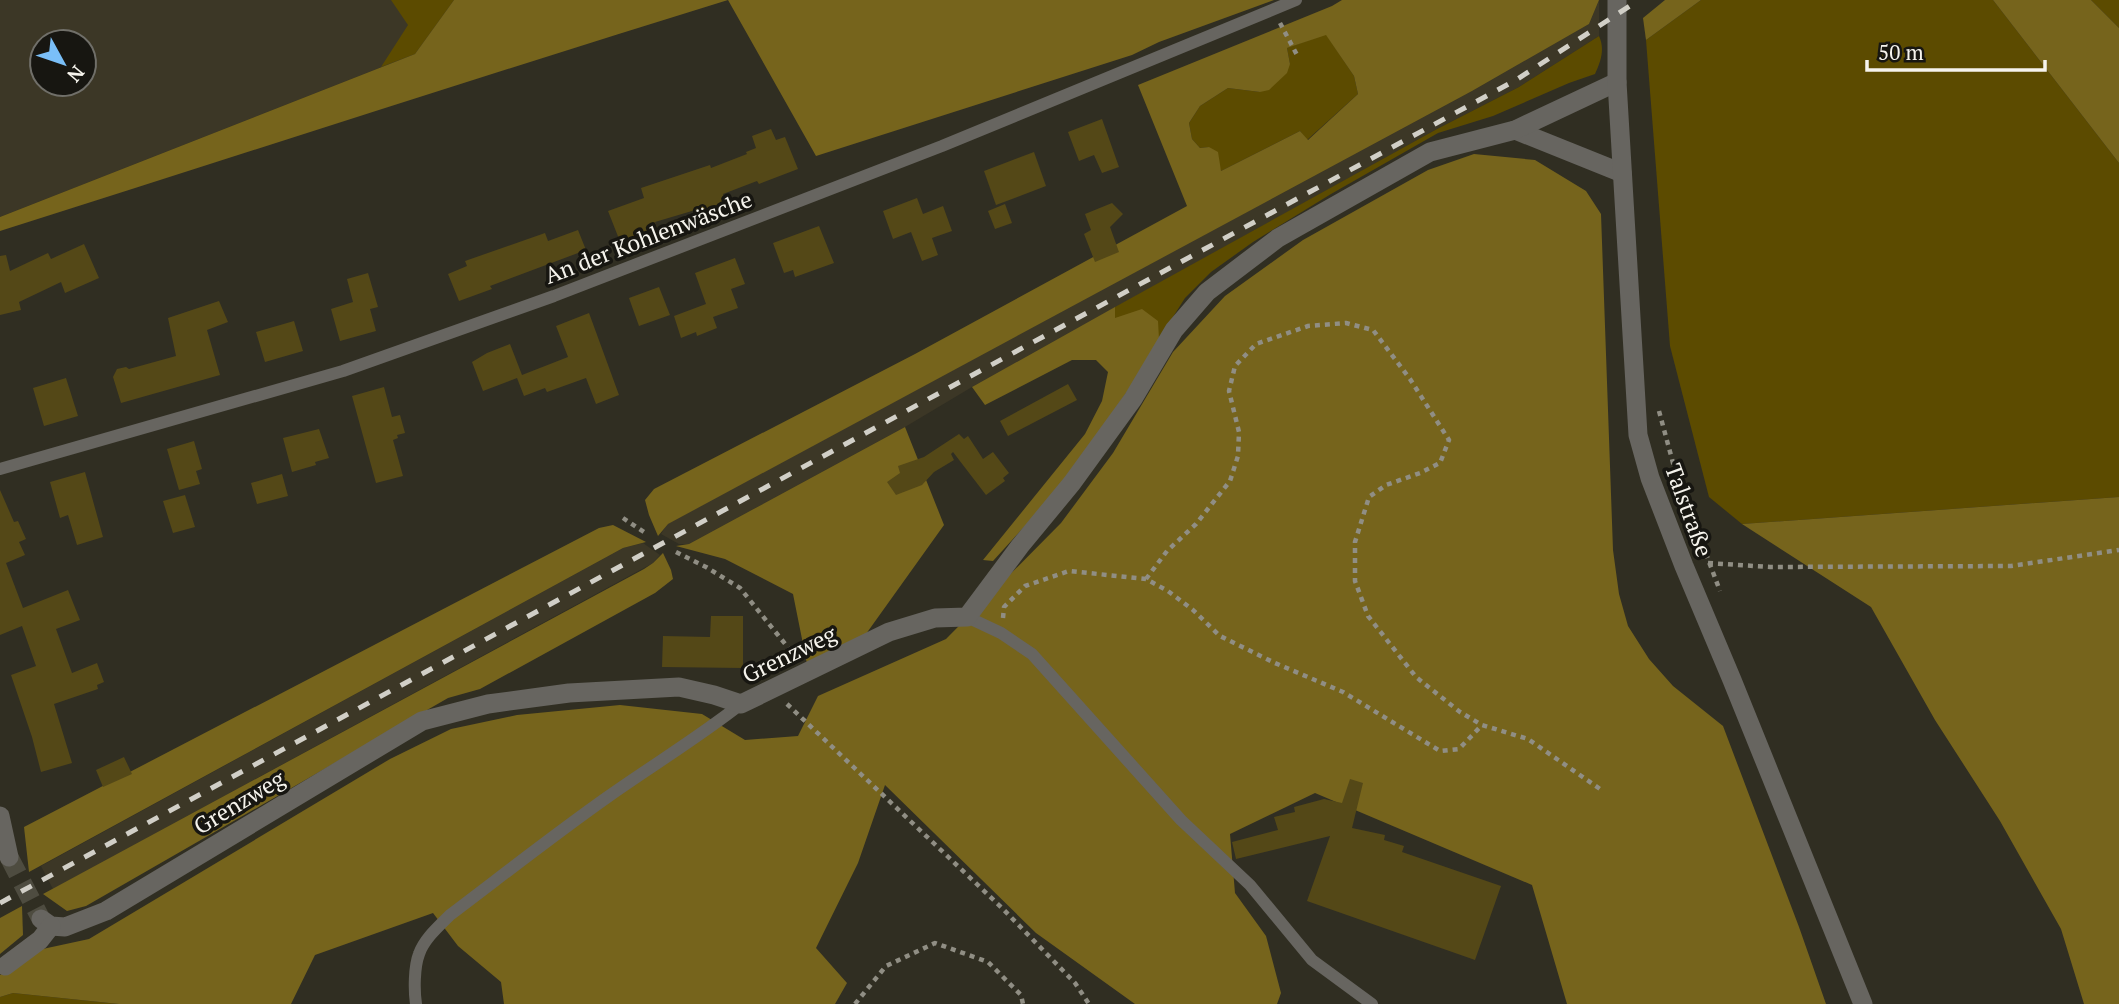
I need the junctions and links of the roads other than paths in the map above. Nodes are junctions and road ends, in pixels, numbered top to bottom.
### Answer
1 (1296, 0) edge
2 (1617, 0) edge
3 (1617, 82) junction
4 (1515, 130) junction
5 (1622, 173) junction
6 (0, 469) edge
7 (967, 617) junction
8 (741, 704) junction
9 (0, 817) edge
10 (9, 857) tunnel mouth
11 (5, 966) dead end
12 (416, 1004) edge
13 (1372, 1004) edge
14 (1863, 1004) edge

1 - 6 lane, An der Kohlenwäsche
2 - 3 street, Talstraße
3 - 4 street
3 - 5 street, Talstraße
4 - 5 street
4 - 7 street
5 - 14 street, Talstraße
7 - 8 street, Grenzweg
7 - 13 lane, Grenzweg
8 - 11 street, Grenzweg
8 - 12 lane
9 - 10 street

